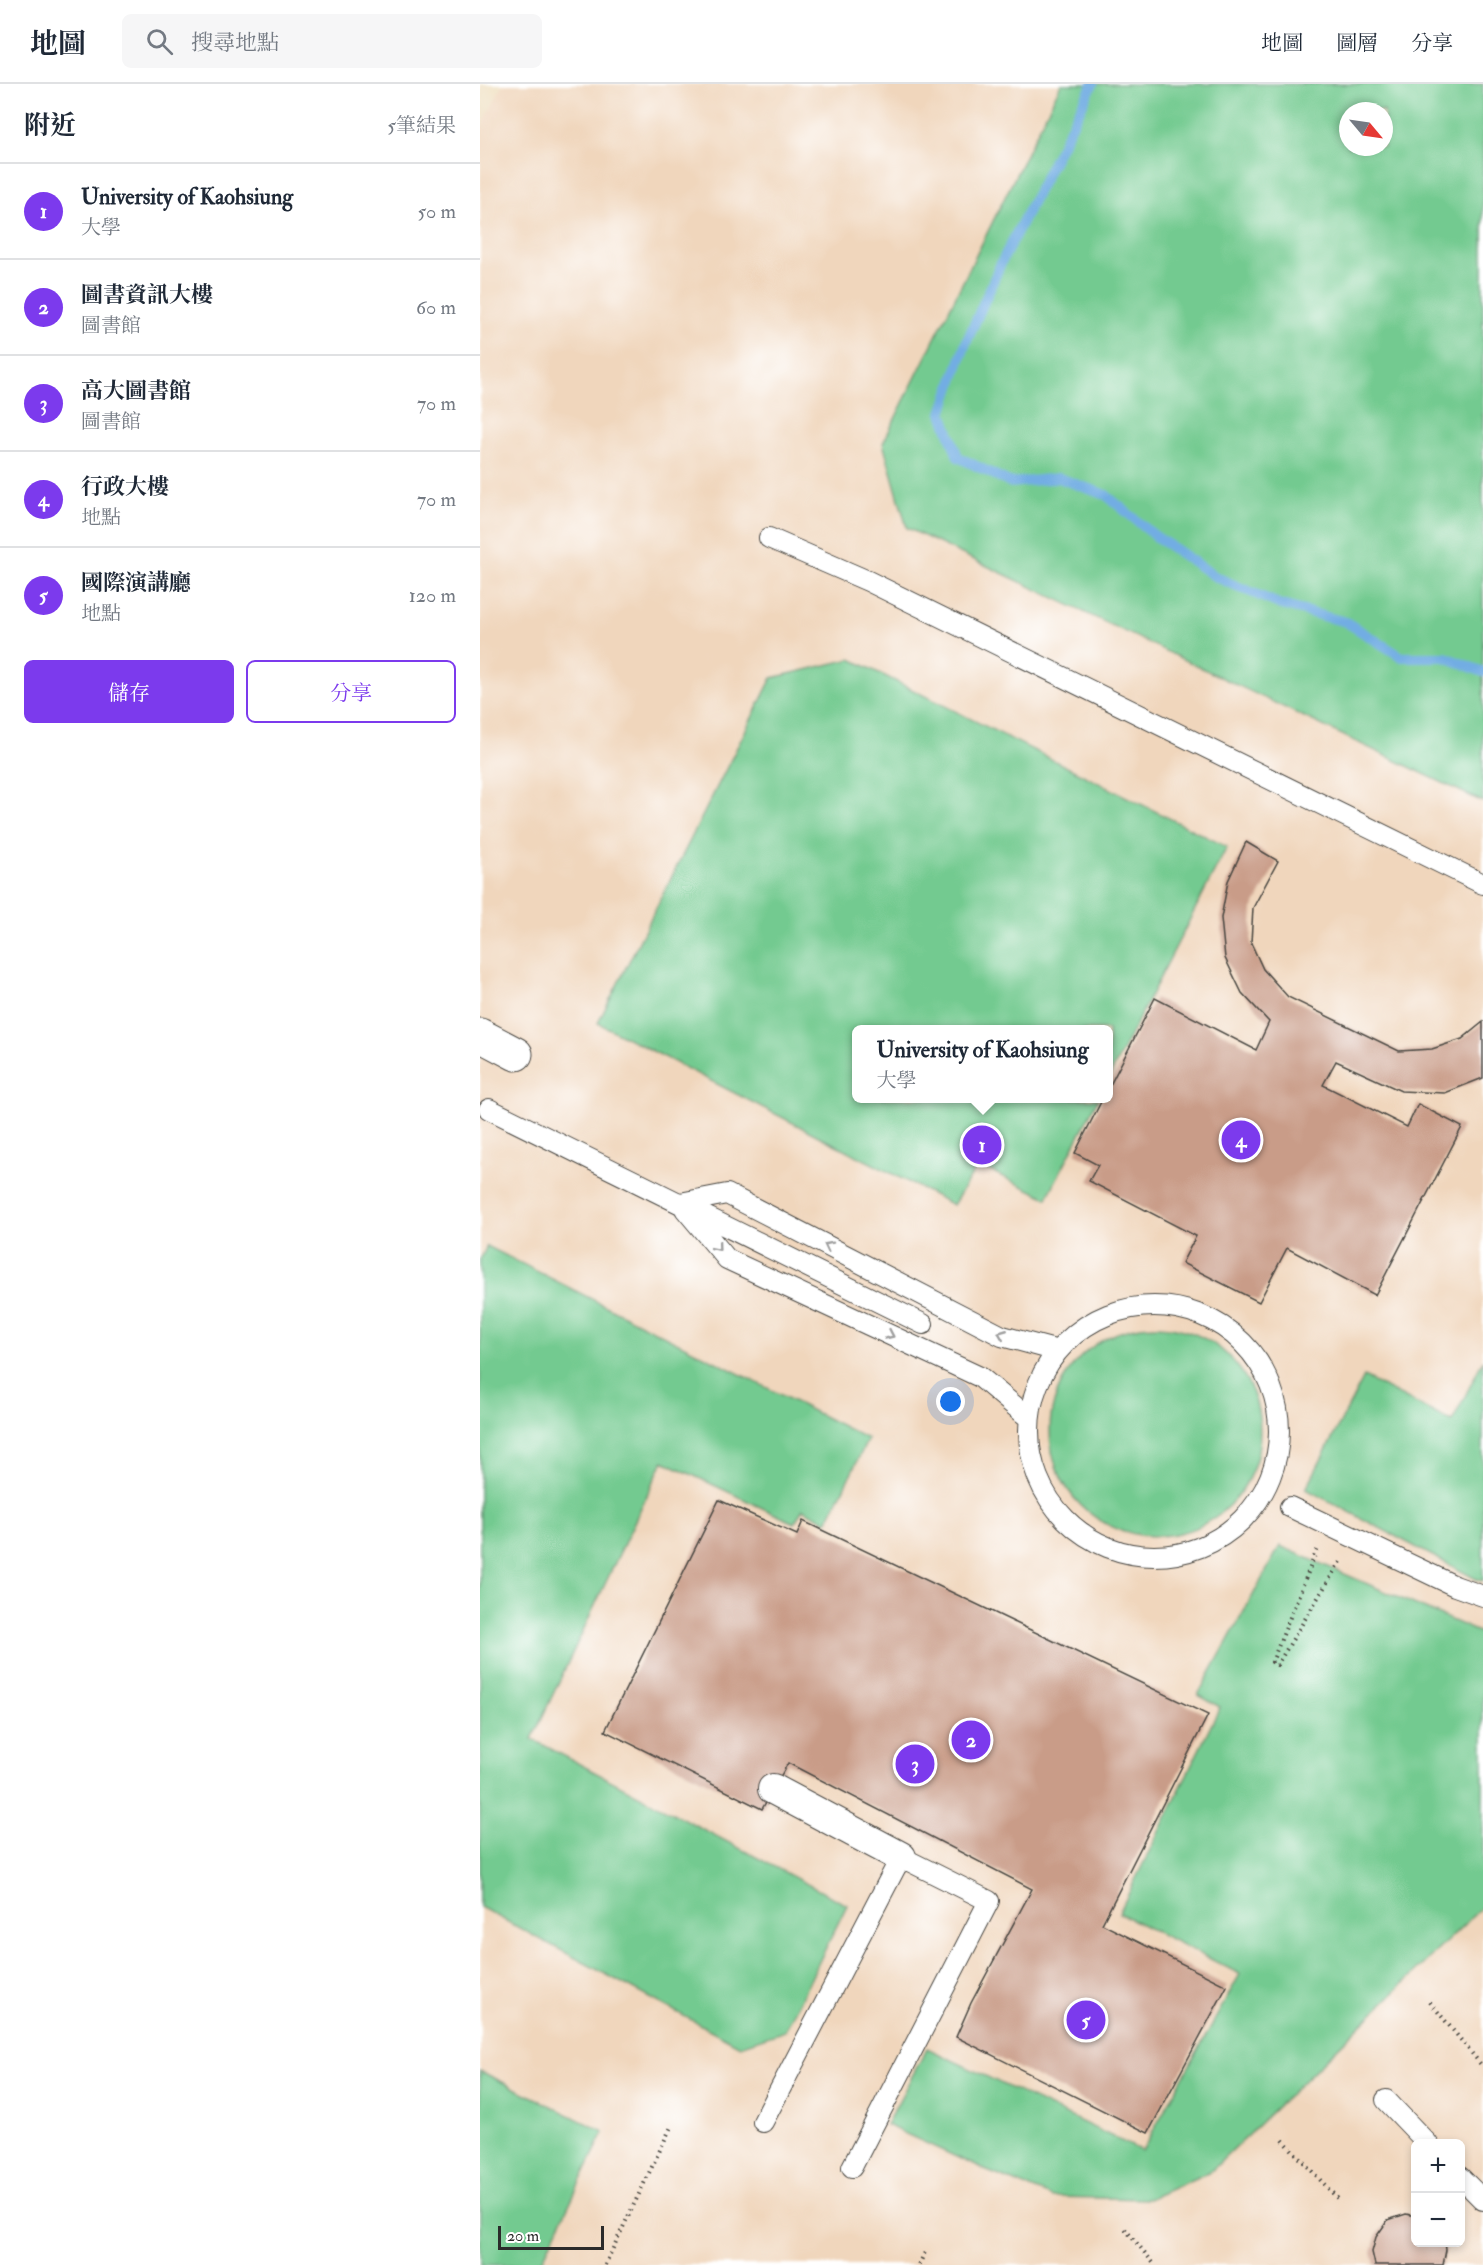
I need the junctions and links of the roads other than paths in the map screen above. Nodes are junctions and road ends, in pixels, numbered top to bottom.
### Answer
1 (769, 538) dead end
2 (1483, 884) edge
3 (480, 1035) edge
4 (516, 1054) dead end
5 (489, 1109) dead end
6 (680, 1203) junction
7 (923, 1324) dead end
8 (1058, 1351) junction
9 (1029, 1418) junction
10 (1290, 1507) dead end
11 (1483, 1596) edge
12 (773, 1789) dead end
13 (901, 1857) junction
14 (1386, 2100) dead end
15 (762, 2122) dead end
16 (1423, 2139) edge
17 (852, 2167) dead end
18 (1465, 2181) edge
19 (1483, 2200) edge

1 - 2 lane
3 - 4 street
5 - 6 lane
6 - 7 lane
8 -> 6 lane
6 -> 9 lane
8 - 9 lane
8 - 9 lane
10 - 11 lane
12 - 13 street
13 - 15 lane
13 - 17 lane
14 - 16 lane
18 - 19 lane

